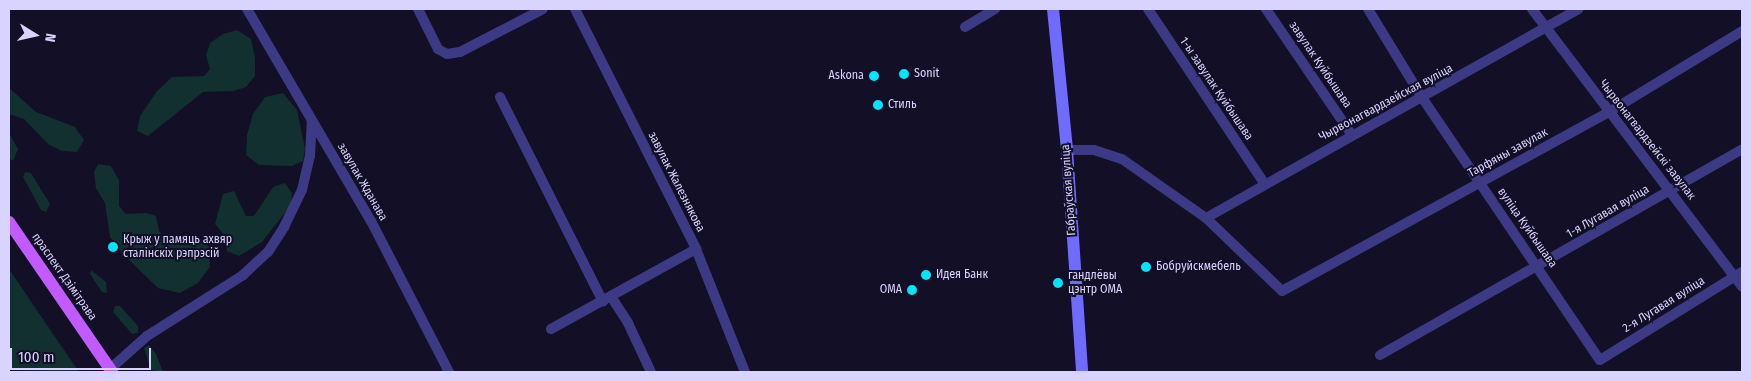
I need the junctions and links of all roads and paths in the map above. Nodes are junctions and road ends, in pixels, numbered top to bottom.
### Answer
1 (246, 9) edge
2 (418, 9) edge
3 (543, 9) edge
4 (575, 9) edge
5 (995, 9) edge
6 (1053, 9) edge
7 (1148, 9) edge
8 (1266, 9) edge
9 (1368, 9) edge
10 (1532, 9) edge
11 (1578, 9) edge
12 (965, 27) dead end
13 (1546, 27) junction
14 (1742, 31) edge
15 (500, 97) dead end
16 (1423, 98) junction
17 (1609, 112) junction
18 (312, 121) junction
19 (1352, 135) junction
20 (1742, 149) edge
21 (1067, 150) junction
22 (1264, 183) junction
23 (1480, 183) junction
24 (1671, 190) junction
25 (1206, 218) junction
26 (9, 222) edge
27 (696, 249) junction
28 (1538, 266) junction
29 (1738, 274) edge
30 (1742, 287) edge
31 (607, 300) junction
32 (551, 329) dead end
33 (1380, 355) dead end
34 (1600, 360) joint
35 (111, 371) edge
36 (449, 372) edge
37 (651, 372) edge
38 (744, 372) edge
39 (1082, 372) edge

1 - 18 street, завулак Жданава
2 - 3 street
4 - 27 street, завулак Жалезнякова
5 - 12 street
6 - 21 main road, Габраўская вуліца
7 - 22 street, 1-ы завулак Куйбышава
8 - 19 street, завулак Куйбышава
9 - 16 street, вуліца Куйбышава
10 - 13 street, Чырвонагвардзейскі завулак
11 - 13 street, Чырвонагвардзейская вуліца
13 - 16 street, Чырвонагвардзейская вуліца
13 - 17 street, Чырвонагвардзейскі завулак
14 - 17 street, Тарфяны завулак
15 - 31 street
16 - 19 street, Чырвонагвардзейская вуліца
16 - 23 street, вуліца Куйбышава
17 - 23 street, Тарфяны завулак
17 - 24 street, Чырвонагвардзейскі завулак
18 - 35 street
18 - 36 street, завулак Жданава
19 - 22 street, Чырвонагвардзейская вуліца
20 - 24 street, 1-я Лугавая вуліца
21 - 25 street
21 - 39 main road, Габраўская вуліца
22 - 25 street, Чырвонагвардзейская вуліца
23 - 25 street, Тарфяны завулак
23 - 28 street, вуліца Куйбышава
24 - 28 street, 1-я Лугавая вуліца
24 - 29 street, Чырвонагвардзейскі завулак
26 - 35 main road, праспект Дзімітрава
27 - 31 street
27 - 38 street, завулак Жалезнякова
28 - 33 street, 1-я Лугавая вуліца
28 - 34 street, вуліца Куйбышава
29 - 30 street, Чырвонагвардзейскі завулак
29 - 34 street, 2-я Лугавая вуліца
31 - 32 street
31 - 37 street

